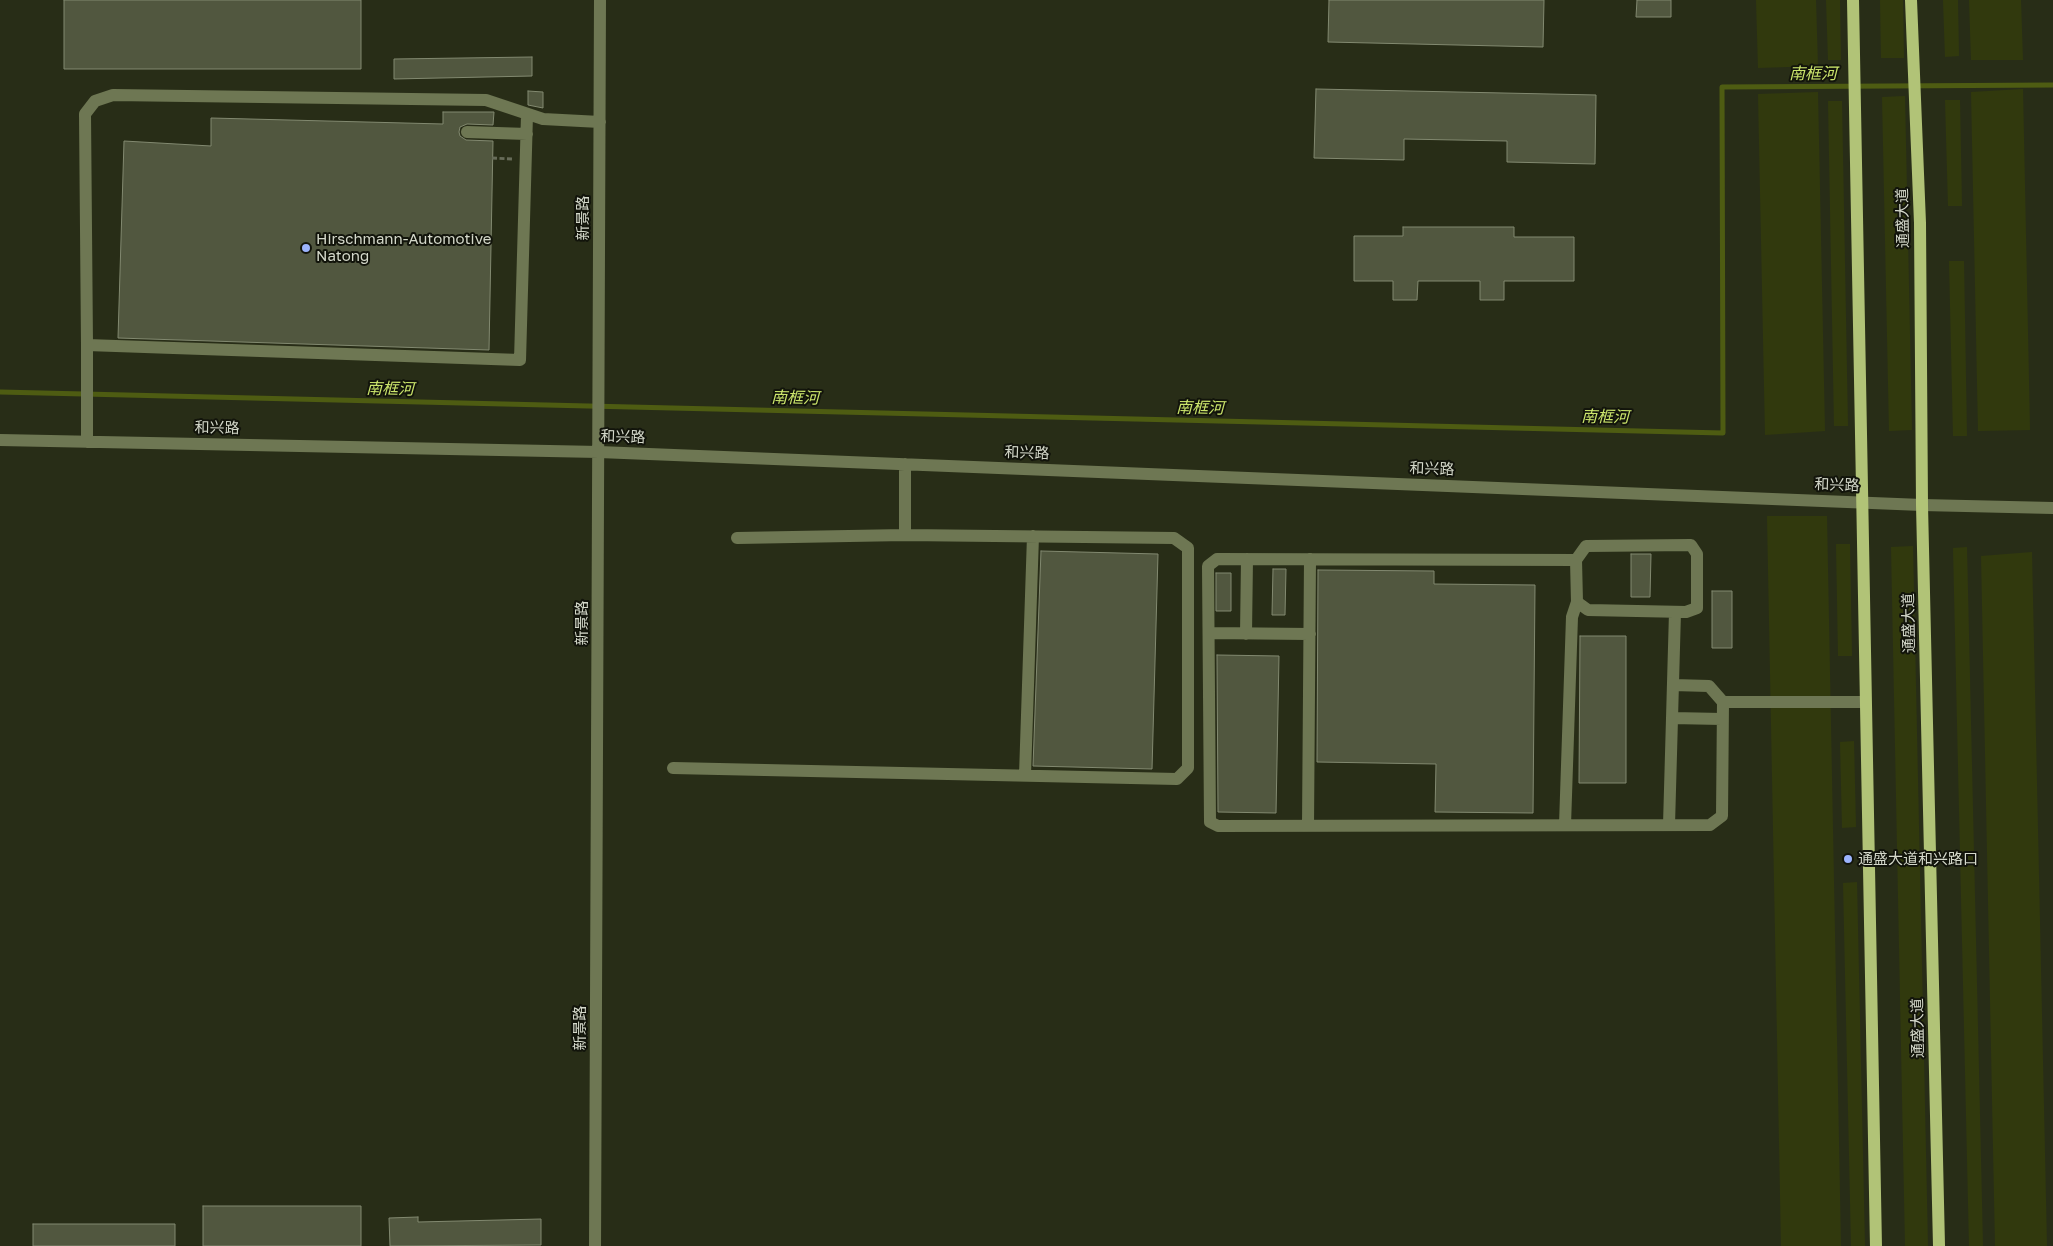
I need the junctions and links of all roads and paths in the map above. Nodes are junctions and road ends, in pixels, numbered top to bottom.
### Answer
1 (600, 0) edge
2 (1853, 0) edge
3 (1911, 0) edge
4 (527, 115) junction
5 (600, 122) junction
6 (467, 132) dead end
7 (527, 134) junction
8 (87, 345) junction
9 (0, 440) edge
10 (87, 442) junction
11 (599, 452) junction
12 (905, 464) junction
13 (1861, 502) junction
14 (1922, 505) junction
15 (2053, 508) edge
16 (905, 535) junction
17 (1033, 536) junction
18 (737, 538) dead end
19 (1247, 559) junction
20 (1310, 559) junction
21 (1576, 560) junction
22 (1578, 602) junction
23 (1675, 612) junction
24 (1209, 633) junction
25 (1246, 634) junction
26 (1310, 634) junction
27 (1673, 685) junction
28 (1723, 702) junction
29 (1865, 702) junction
30 (1672, 718) junction
31 (1722, 719) junction
32 (673, 768) dead end
33 (1026, 775) junction
34 (1565, 825) junction
35 (1669, 825) junction
36 (1308, 826) junction
37 (595, 1246) edge
38 (1876, 1246) edge
39 (1939, 1246) edge

1 - 5 street, 新景路
2 - 13 main road
3 - 14 main road, 通盛大道
4 - 5 street
4 - 7 street
4 - 8 street
5 - 11 street, 新景路
6 - 7 street
7 - 8 street
8 - 10 street
9 - 10 street, 和兴路
10 - 11 street, 和兴路
11 - 12 street, 和兴路
11 - 37 street, 新景路
12 - 13 street, 和兴路
12 - 16 street
13 - 14 street, 和兴路
13 - 29 main road
14 - 15 street, 和兴路
14 - 39 main road, 通盛大道
16 - 17 street
16 - 18 street
17 - 33 street
17 - 33 street
19 - 20 street
19 - 24 street
19 - 25 street
20 - 21 street
20 - 26 street
21 - 22 street
21 - 23 street
22 - 23 street
22 - 34 street
23 - 27 street
24 - 25 street
24 - 36 street
25 - 26 street
26 - 36 street
27 - 28 street
27 - 30 street
28 - 29 street
28 - 31 street
29 - 38 main road
30 - 31 street
30 - 35 street
31 - 35 street
32 - 33 street
34 - 35 street
34 - 36 street

